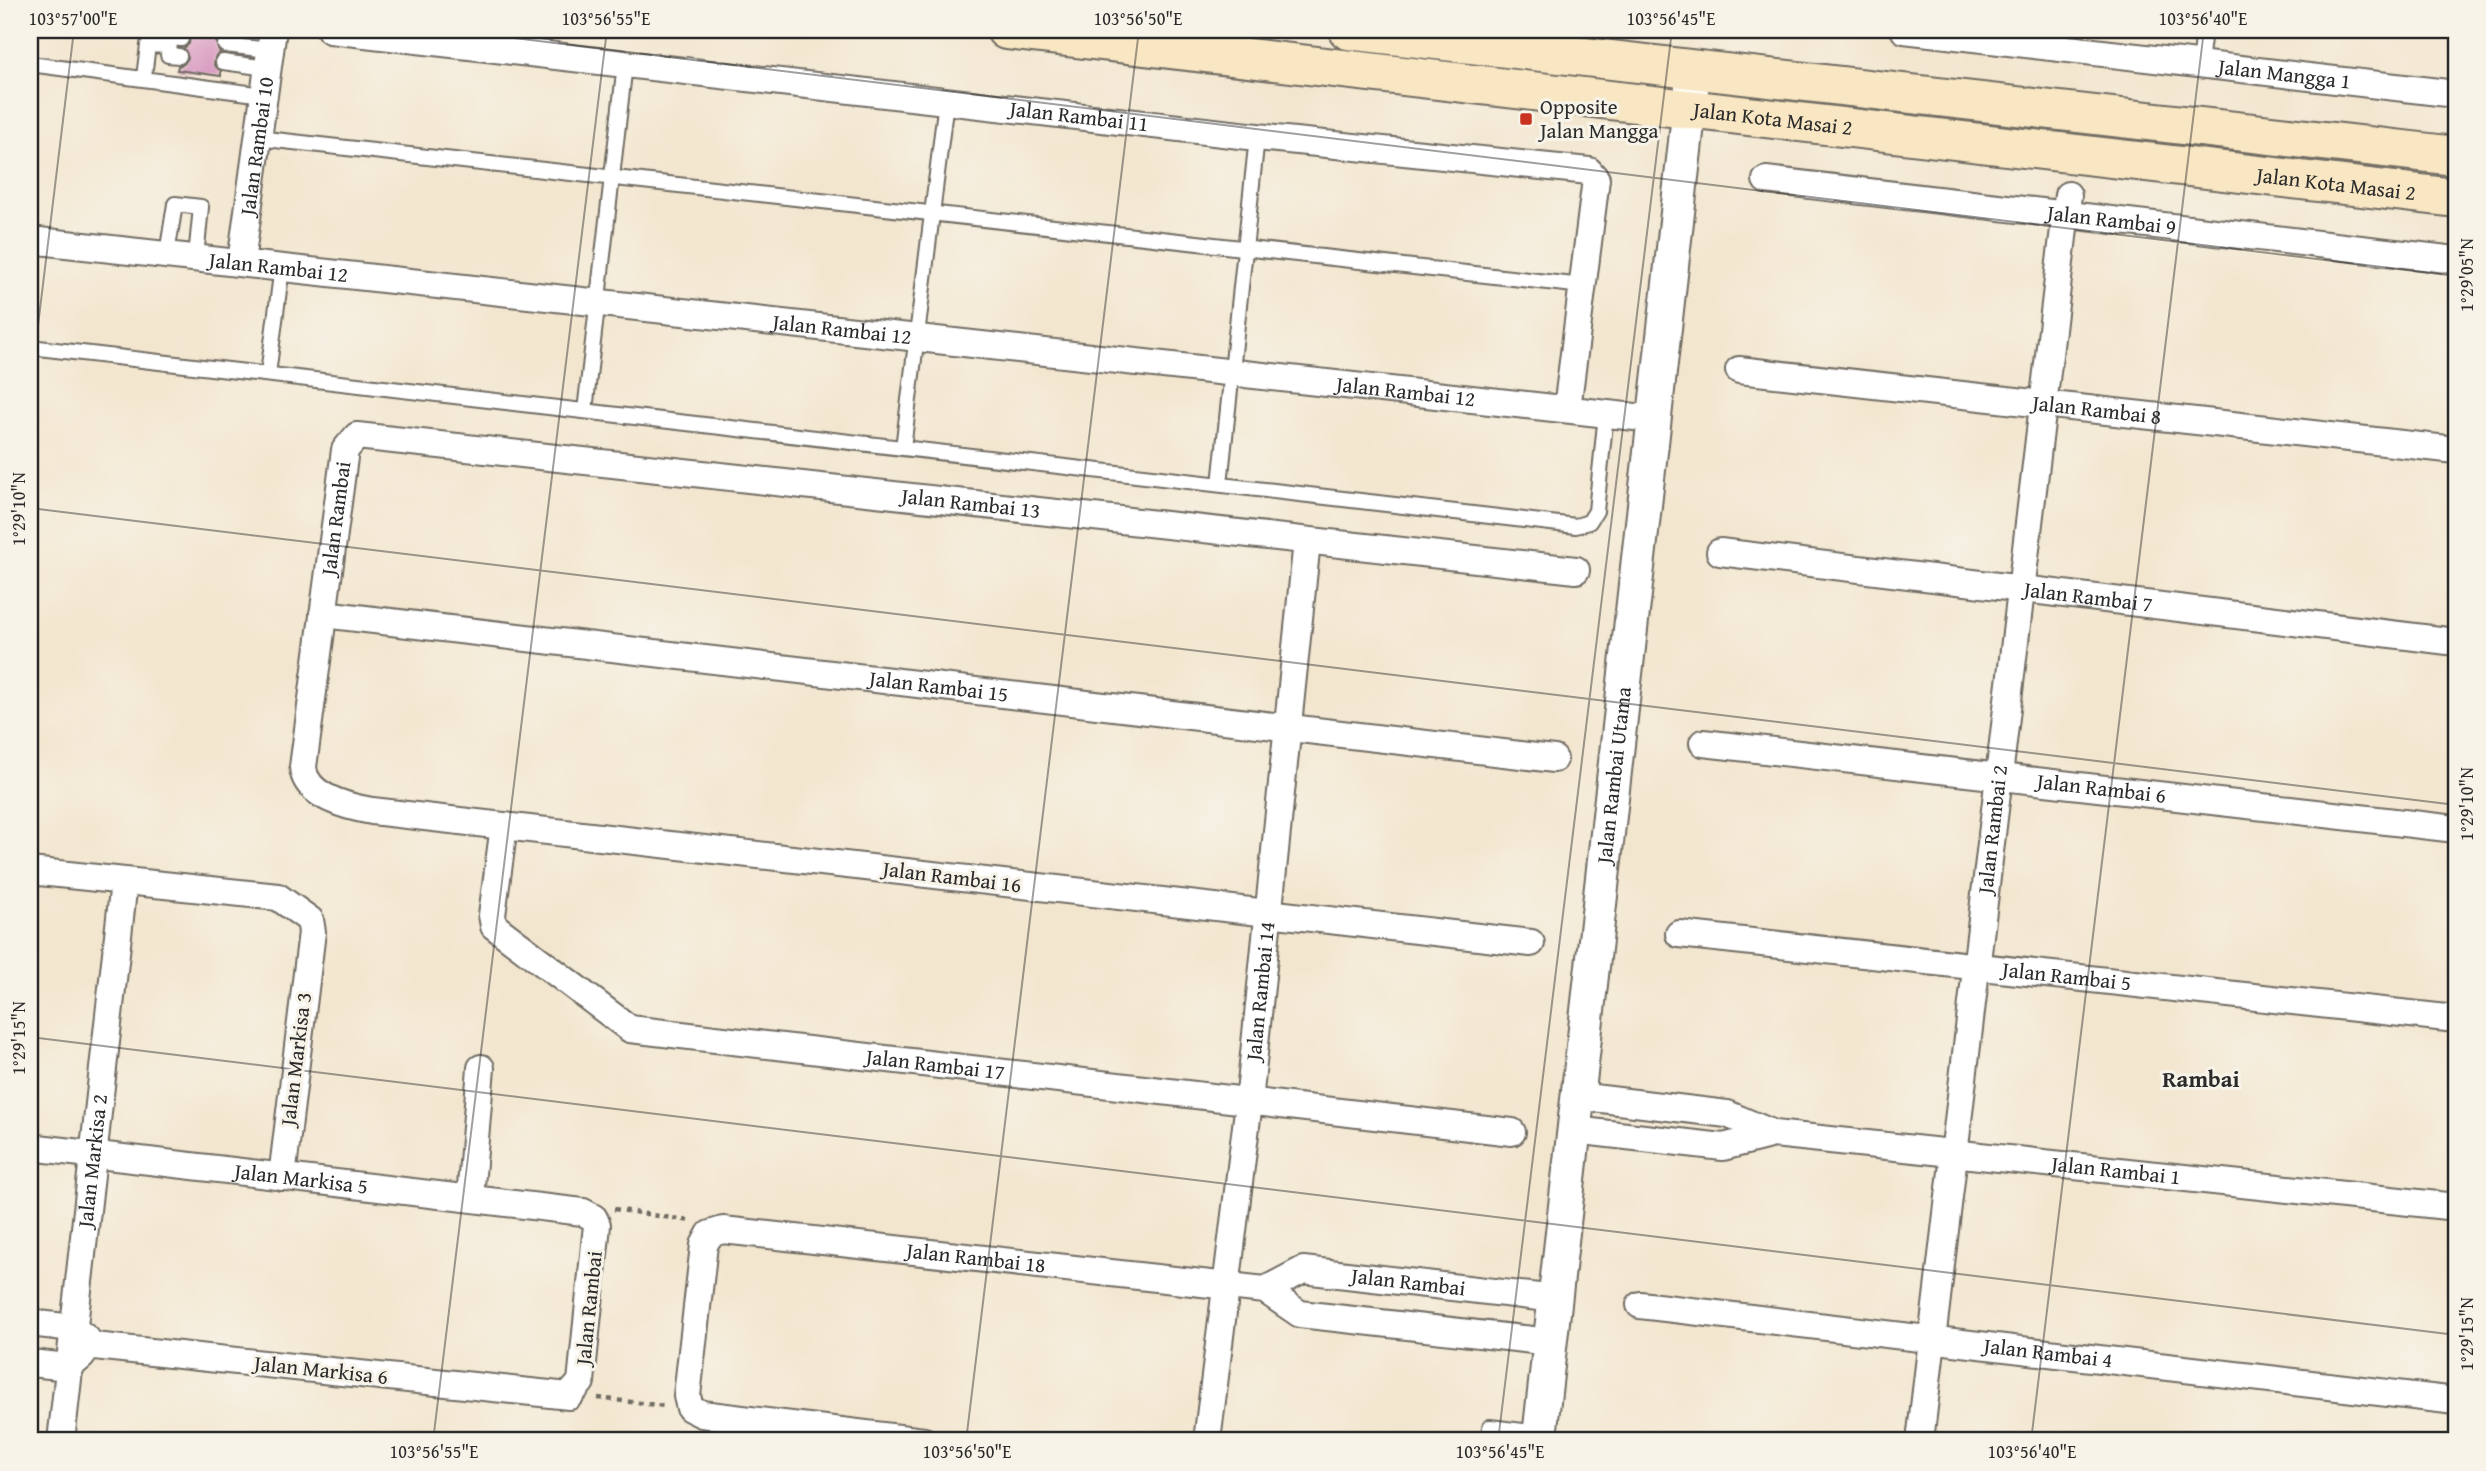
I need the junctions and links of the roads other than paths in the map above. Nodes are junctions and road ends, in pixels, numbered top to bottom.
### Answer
1 (330, 30) edge
2 (1006, 30) edge
3 (1348, 30) edge
4 (1904, 30) edge
5 (2204, 30) edge
6 (225, 44) dead end
7 (177, 47) dead end
8 (270, 49) edge
9 (223, 62) dead end
10 (30, 64) edge
11 (625, 64) junction
12 (2200, 64) junction
13 (1693, 69) junction
14 (144, 77) junction
15 (2456, 94) edge
16 (263, 95) junction
17 (946, 101) junction
18 (1689, 109) junction
19 (1256, 137) junction
20 (257, 138) junction
21 (2398, 150) junction
22 (2456, 156) edge
23 (612, 178) junction
24 (1766, 180) dead end
25 (2393, 191) junction
26 (2456, 198) edge
27 (2066, 206) junction
28 (933, 213) junction
29 (30, 240) edge
30 (1243, 247) junction
31 (167, 254) junction
32 (197, 257) junction
33 (2456, 260) edge
34 (241, 262) junction
35 (282, 267) junction
36 (1583, 286) junction
37 (598, 302) junction
38 (917, 337) junction
39 (30, 347) edge
40 (1739, 370) dead end
41 (1229, 372) junction
42 (268, 374) junction
43 (2044, 404) junction
44 (1567, 409) junction
45 (585, 411) junction
46 (1606, 415) junction
47 (1653, 419) junction
48 (365, 436) joint
49 (903, 448) junction
50 (2456, 450) edge
51 (1220, 484) junction
52 (1307, 541) junction
53 (1720, 552) dead end
54 (1576, 570) dead end
55 (2022, 588) junction
56 (323, 614) junction
57 (2456, 642) edge
58 (1288, 728) junction
59 (1703, 743) dead end
60 (1554, 759) dead end
61 (1998, 776) junction
62 (372, 811) joint
63 (504, 826) junction
64 (2456, 830) edge
65 (30, 872) edge
66 (124, 882) junction
67 (1269, 914) junction
68 (1679, 934) dead end
69 (1531, 943) dead end
70 (1976, 969) junction
71 (2456, 1019) edge
72 (481, 1068) dead end
73 (1577, 1096) junction
74 (1249, 1102) junction
75 (1574, 1130) junction
76 (1512, 1132) dead end
77 (1774, 1133) junction
78 (30, 1147) edge
79 (93, 1153) junction
80 (1954, 1154) junction
81 (282, 1177) junction
82 (470, 1198) junction
83 (2456, 1207) edge
84 (574, 1211) joint
85 (1375, 1278) junction
86 (1227, 1286) junction
87 (1265, 1290) junction
88 (1556, 1299) junction
89 (1640, 1305) dead end
90 (1370, 1322) junction
91 (30, 1323) edge
92 (74, 1328) junction
93 (1932, 1339) junction
94 (1550, 1342) junction
95 (94, 1346) junction
96 (30, 1363) edge
97 (69, 1367) junction
98 (549, 1395) joint
99 (2456, 1401) edge
100 (1539, 1437) edge
101 (61, 1441) edge
102 (924, 1441) edge
103 (1207, 1441) edge
104 (1489, 1441) edge
105 (1920, 1441) edge

1 - 11 street, Jalan Rambai 11
2 - 18 main road, Jalan Kota Masai 2
3 - 13 main road, Jalan Kota Masai 2
4 - 12 street, Jalan Mangga 1
5 - 12 lane
6 - 8 lane
7 - 14 lane
8 - 9 lane
8 - 16 street, Jalan Rambai 10
10 - 14 lane
11 - 17 street, Jalan Rambai 11
11 - 23 lane
12 - 15 street, Jalan Mangga 1
13 - 18 street, Jalan Rambai Utama
13 - 21 main road, Jalan Kota Masai 2
14 - 16 lane
16 - 20 street, Jalan Rambai 10
17 - 19 street, Jalan Rambai 11
17 - 28 lane
18 - 25 main road, Jalan Kota Masai 2
18 - 47 street, Jalan Rambai Utama
19 - 30 lane
19 - 36 street, Jalan Rambai 11
20 - 23 lane
20 - 34 street, Jalan Rambai 10
21 - 22 main road, Jalan Kota Masai 2
21 - 25 main road
23 - 28 lane
23 - 37 lane
24 - 27 street, Jalan Rambai 9
25 - 26 main road, Jalan Kota Masai 2
27 - 33 street, Jalan Rambai 9
27 - 43 street, Jalan Rambai 2
28 - 30 lane
28 - 38 lane
29 - 31 street, Jalan Rambai 12
30 - 36 lane
30 - 41 lane
31 - 32 street, Jalan Rambai 12
31 - 32 lane
32 - 34 street, Jalan Rambai 12
34 - 35 street, Jalan Rambai 12
35 - 37 street, Jalan Rambai 12
35 - 42 lane
36 - 44 street, Jalan Rambai 11
37 - 38 street, Jalan Rambai 12
37 - 45 lane
38 - 41 street, Jalan Rambai 12
38 - 49 lane
39 - 42 lane
40 - 43 street, Jalan Rambai 8
41 - 44 street, Jalan Rambai 12
41 - 51 lane
42 - 45 lane
43 - 50 street, Jalan Rambai 8
43 - 55 street, Jalan Rambai 2
44 - 46 street, Jalan Rambai 12
45 - 49 lane
46 - 47 street, Jalan Rambai 12
46 - 51 lane
47 - 73 street, Jalan Rambai Utama
48 - 52 street, Jalan Rambai 13
48 - 56 street, Jalan Rambai
49 - 51 lane
52 - 54 street, Jalan Rambai 13
52 - 58 street, Jalan Rambai 14
53 - 55 street, Jalan Rambai 7
55 - 57 street, Jalan Rambai 7
55 - 61 street, Jalan Rambai 2
56 - 58 street, Jalan Rambai 15
56 - 62 street, Jalan Rambai
58 - 60 street, Jalan Rambai 15
58 - 67 street, Jalan Rambai 14
59 - 61 street, Jalan Rambai 6
61 - 64 street, Jalan Rambai 6
61 - 70 street, Jalan Rambai 2
62 - 63 street, Jalan Rambai 16
63 - 67 street, Jalan Rambai 16
63 - 74 street, Jalan Rambai 17
65 - 66 street
66 - 79 street, Jalan Markisa 2
66 - 81 street, Jalan Markisa 3
67 - 69 street, Jalan Rambai 16
67 - 74 street, Jalan Rambai 14
68 - 70 street, Jalan Rambai 5
70 - 71 street, Jalan Rambai 5
70 - 80 street, Jalan Rambai 2
72 - 82 street
73 - 75 street, Jalan Rambai Utama
73 - 77 street, Jalan Rambai 1
74 - 76 street, Jalan Rambai 17
74 - 86 street, Jalan Rambai 14
75 - 77 street, Jalan Rambai 1
75 - 88 street, Jalan Rambai Utama
77 - 80 street, Jalan Rambai 1
78 - 79 street, Jalan Markisa 5
79 - 81 street, Jalan Markisa 5
79 - 92 street, Jalan Markisa 2
80 - 83 street, Jalan Rambai 1
80 - 93 street, Jalan Rambai 2
81 - 82 street, Jalan Markisa 5
82 - 84 street, Jalan Markisa 5
84 - 98 street, Jalan Rambai
85 - 87 street, Jalan Rambai
85 - 88 street, Jalan Rambai
85 - 90 street
86 - 87 street, Jalan Rambai
86 - 102 street, Jalan Rambai 18
86 - 103 street, Jalan Rambai 14
87 - 90 street, Jalan Rambai
88 - 94 street, Jalan Rambai Utama
89 - 93 street, Jalan Rambai 4
90 - 94 street, Jalan Rambai
91 - 92 street
92 - 95 street
92 - 97 street, Jalan Markisa 2
93 - 99 street, Jalan Rambai 4
93 - 105 street, Jalan Rambai 2
94 - 100 street, Jalan Rambai Utama
95 - 97 street
95 - 98 street, Jalan Markisa 6
96 - 97 street
97 - 101 street, Jalan Markisa 2
100 - 104 lane

